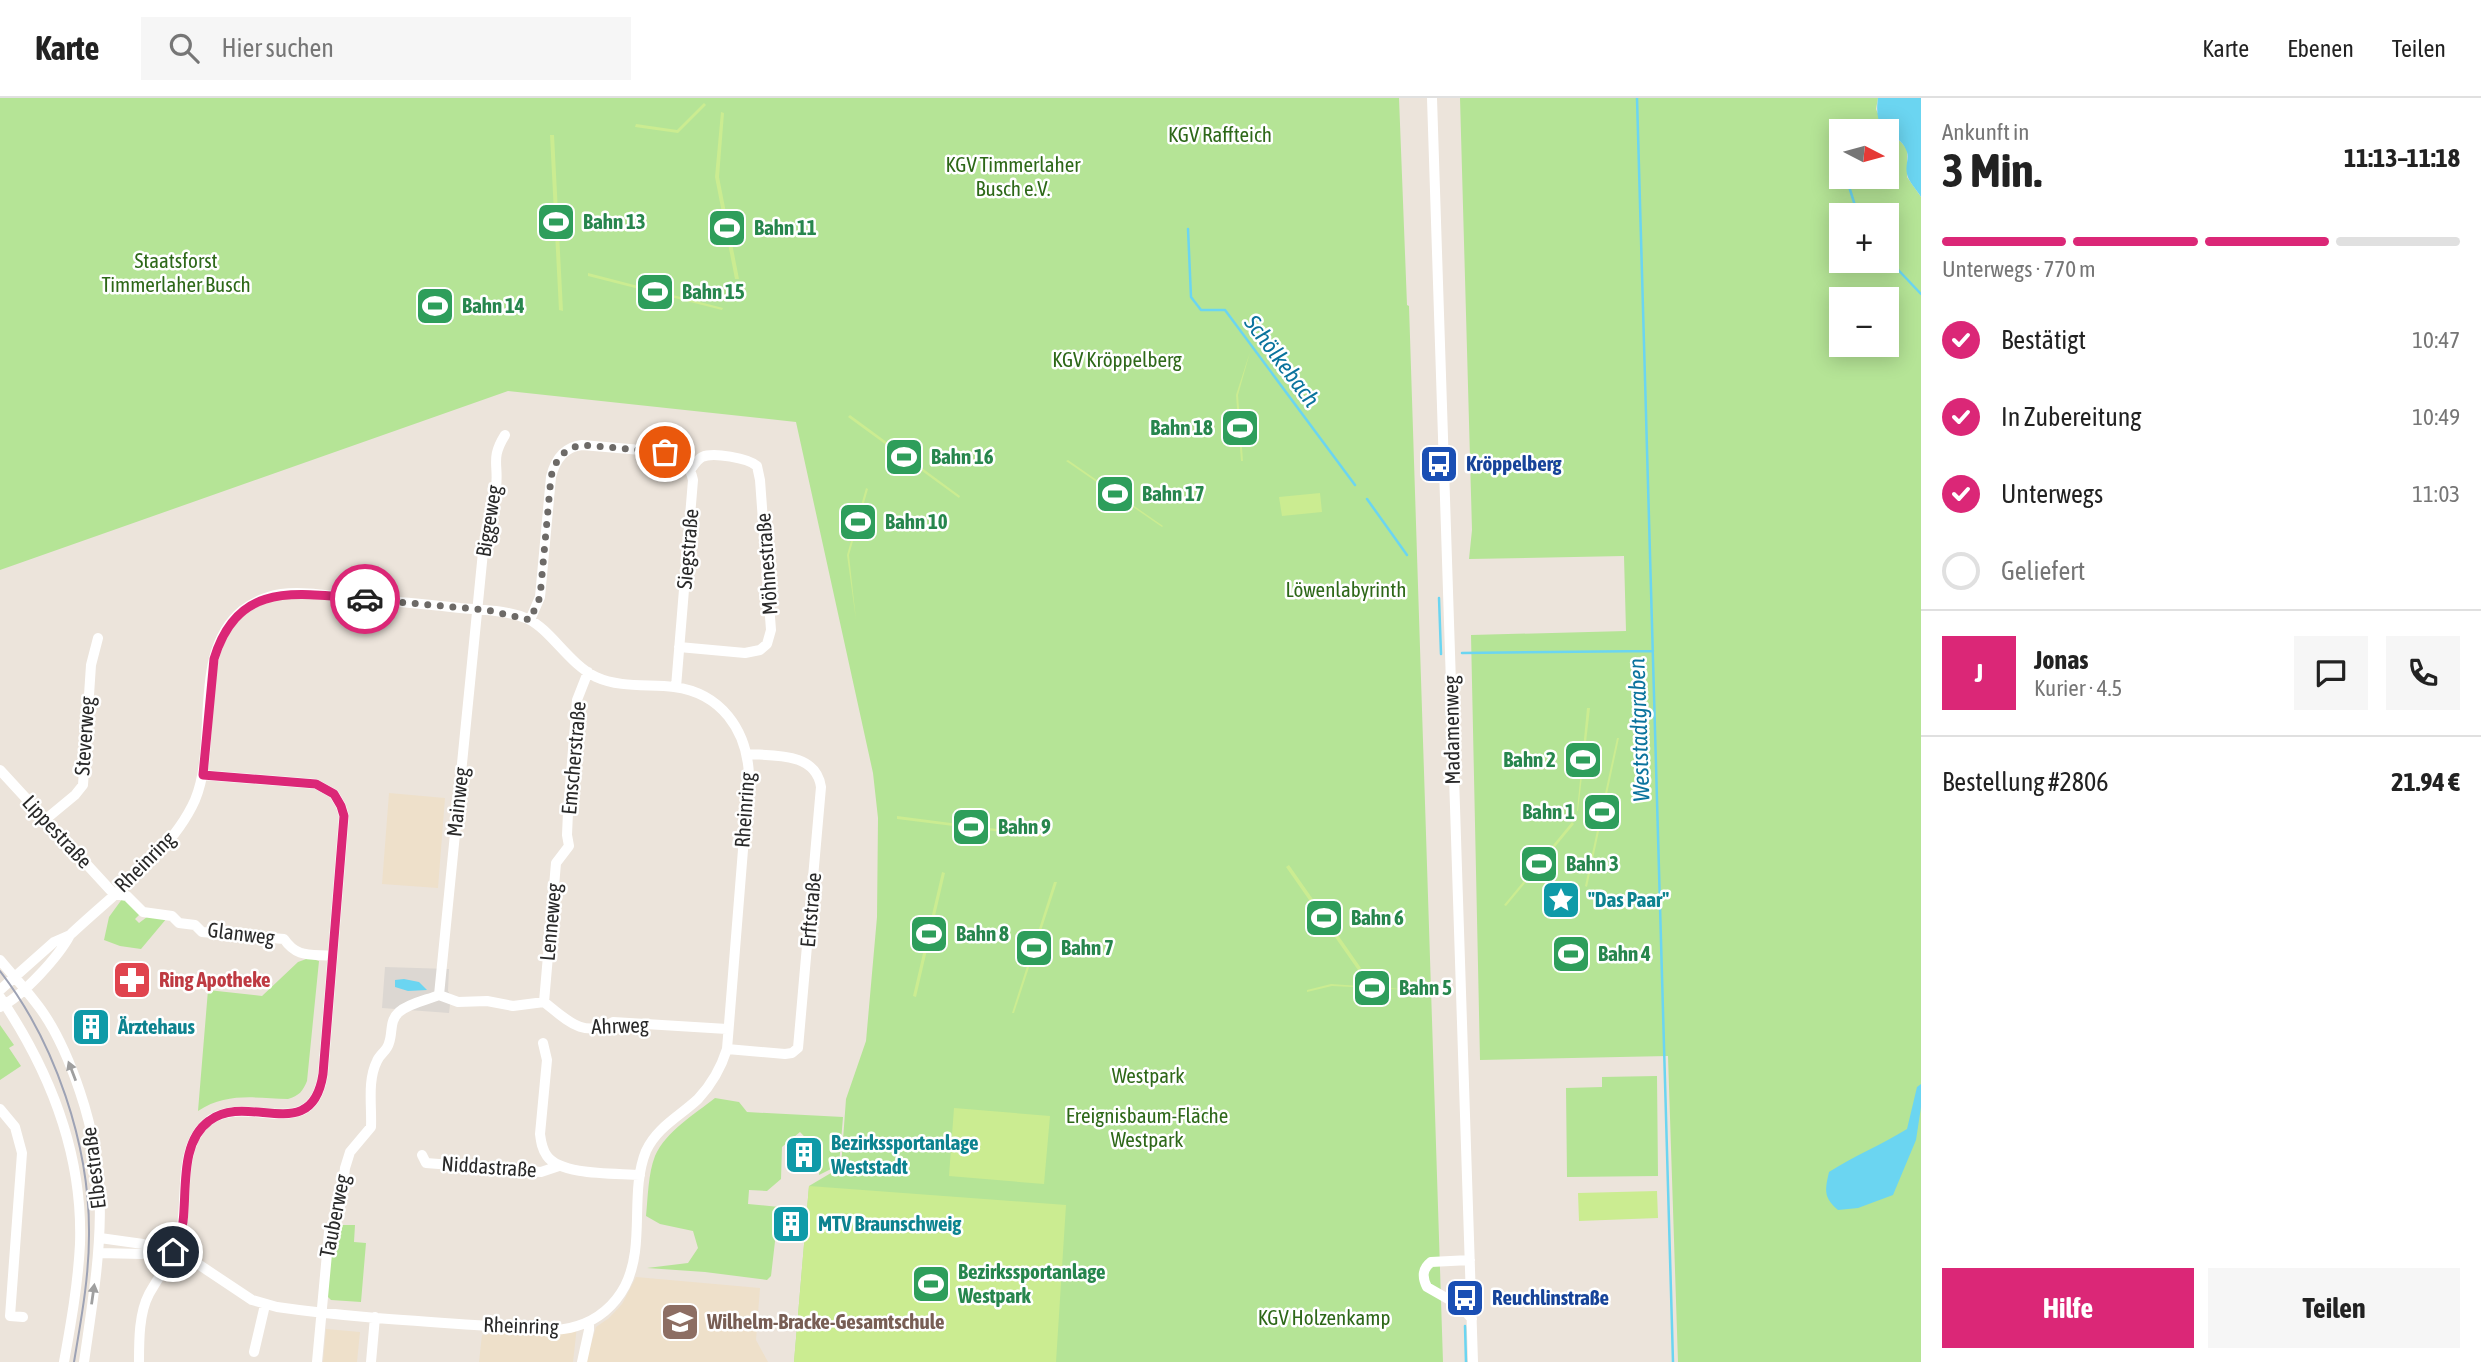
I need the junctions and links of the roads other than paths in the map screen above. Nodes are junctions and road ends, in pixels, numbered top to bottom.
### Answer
1 (1432, 98) edge
2 (505, 435) dead end
3 (691, 469) junction
4 (477, 609) junction
5 (530, 620) junction
6 (99, 638) dead end
7 (680, 647) junction
8 (588, 672) junction
9 (676, 687) junction
10 (747, 754) junction
11 (0, 770) edge
12 (203, 775) junction
13 (46, 819) junction
14 (569, 846) joint
15 (114, 894) junction
16 (70, 934) junction
17 (332, 956) junction
18 (0, 960) edge
19 (14, 977) junction
20 (0, 989) edge
21 (24, 989) junction
22 (439, 995) junction
23 (544, 1002) junction
24 (2, 1003) edge
25 (727, 1029) junction
26 (543, 1043) dead end
27 (727, 1049) junction
28 (0, 1109) edge
29 (422, 1155) dead end
30 (559, 1166) junction
31 (640, 1175) junction
32 (100, 1238) junction
33 (159, 1250) junction
34 (173, 1252) junction
35 (99, 1253) junction
36 (1470, 1260) junction
37 (264, 1305) junction
38 (322, 1312) junction
39 (23, 1317) dead end
40 (375, 1317) junction
41 (1472, 1319) junction
42 (589, 1322) junction
43 (254, 1352) dead end
44 (64, 1362) edge
45 (84, 1362) edge
46 (139, 1362) edge
47 (317, 1362) edge
48 (371, 1362) edge
49 (582, 1362) edge
50 (1473, 1362) edge

1 - 36 street, Madamenweg
2 - 4 street, Biggeweg
3 - 5 street
3 - 7 street, Siegstraße
3 - 7 street, Möhnestraße
4 - 5 street, Rheinring
4 - 12 street, Rheinring
4 - 22 street, Mainweg
5 - 8 street, Rheinring
6 - 13 street, Steverweg
7 - 9 street, Siegstraße
8 - 9 street, Rheinring
8 - 14 street, Emscherstraße
9 - 10 street, Rheinring
10 - 25 street, Rheinring
10 - 27 street, Erftstraße
11 - 13 street, Lippestraße
12 - 15 street, Rheinring
12 - 17 street
13 - 15 street, Lippestraße
14 - 23 street, Lenneweg
15 - 16 street, Rheinring
15 - 17 street, Glanweg
16 - 19 street, Rheinring
16 - 21 street, Rheinring
17 - 34 street
18 - 19 street, Elbestraße
19 - 20 street
19 - 21 street, Elbestraße
21 - 24 street, Elbestraße
32 -> 21 street, Elbestraße
22 - 23 street
22 - 38 street, Tauberweg
23 - 25 street, Ahrweg
24 - 44 street, Elbestraße
25 - 27 street, Rheinring
26 - 30 street, Niddastraße
27 - 31 street, Rheinring
28 - 39 street
29 - 30 street, Niddastraße
30 - 31 street, Niddastraße
31 - 42 street, Rheinring
32 - 33 street, Rheinring
32 - 35 street, Elbestraße
33 - 34 street, Rheinring
33 - 35 street, Rheinring
34 - 37 street, Rheinring
34 - 46 street
45 -> 35 street, Elbestraße
36 - 41 street, Madamenweg
36 - 41 street
37 - 38 street, Rheinring
37 - 43 street
38 - 40 street, Rheinring
38 - 47 street, Tauberweg
40 - 42 street, Rheinring
40 - 48 street
41 - 50 street, Madamenweg
42 - 49 street

